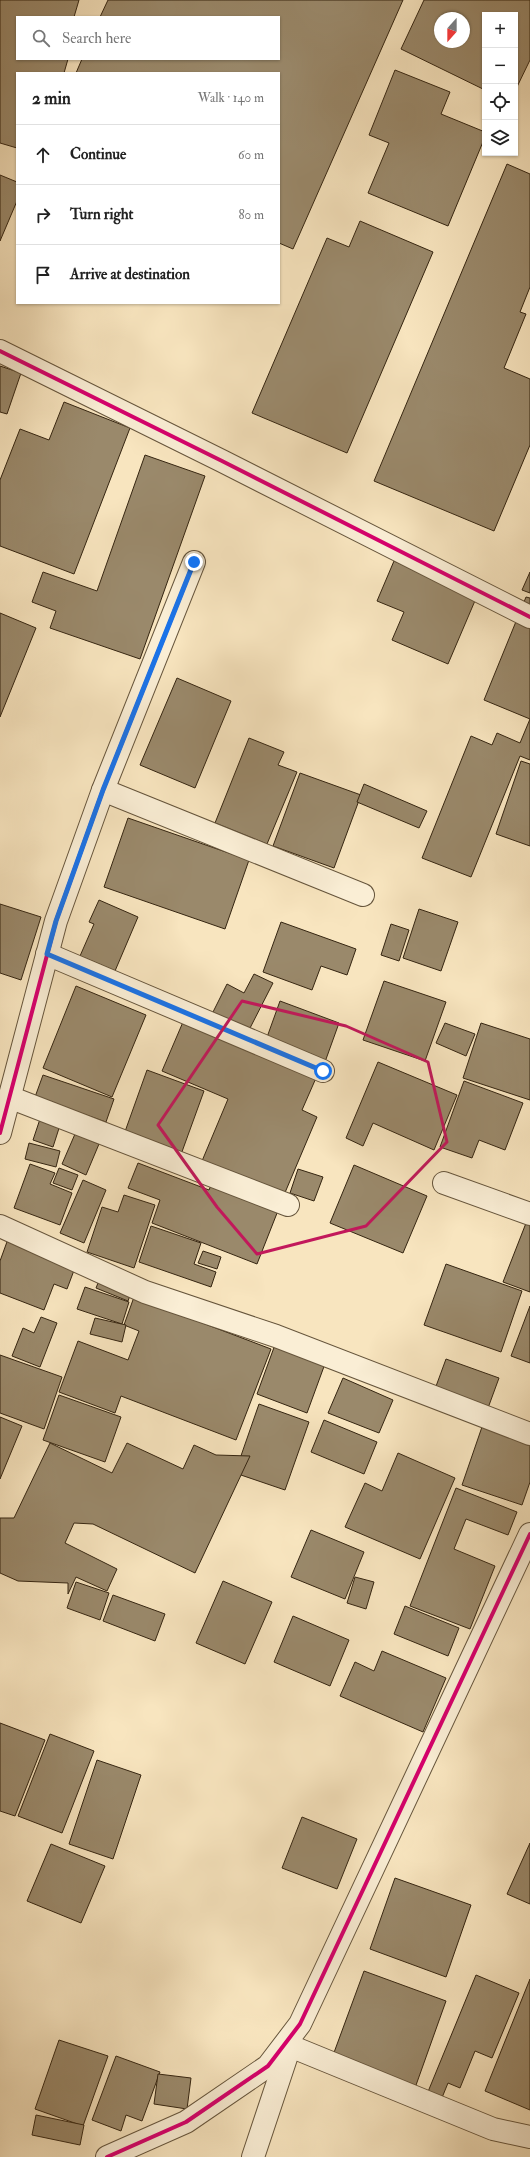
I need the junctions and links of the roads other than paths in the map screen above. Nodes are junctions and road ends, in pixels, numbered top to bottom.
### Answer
1 (0, 351) edge
2 (194, 562) dead end
3 (530, 617) edge
4 (103, 790) junction
5 (363, 895) dead end
6 (47, 954) junction
7 (323, 1071) dead end
8 (8, 1072) edge
9 (9, 1097) junction
10 (0, 1132) edge
11 (444, 1183) dead end
12 (288, 1205) dead end
13 (530, 1214) edge
14 (0, 1226) edge
15 (530, 1434) edge
16 (530, 1534) edge
17 (524, 1558) edge
18 (300, 2024) junction
19 (290, 2046) junction
20 (530, 2137) edge
21 (107, 2157) edge
22 (253, 2157) edge

1 - 3 street
2 - 4 street
4 - 5 street
4 - 6 street
6 - 7 street
6 - 8 street
8 - 9 street
9 - 10 street
9 - 12 street
11 - 13 street
14 - 15 street
16 - 17 street
17 - 18 street
18 - 19 street
18 - 21 street
19 - 20 street
19 - 22 street

